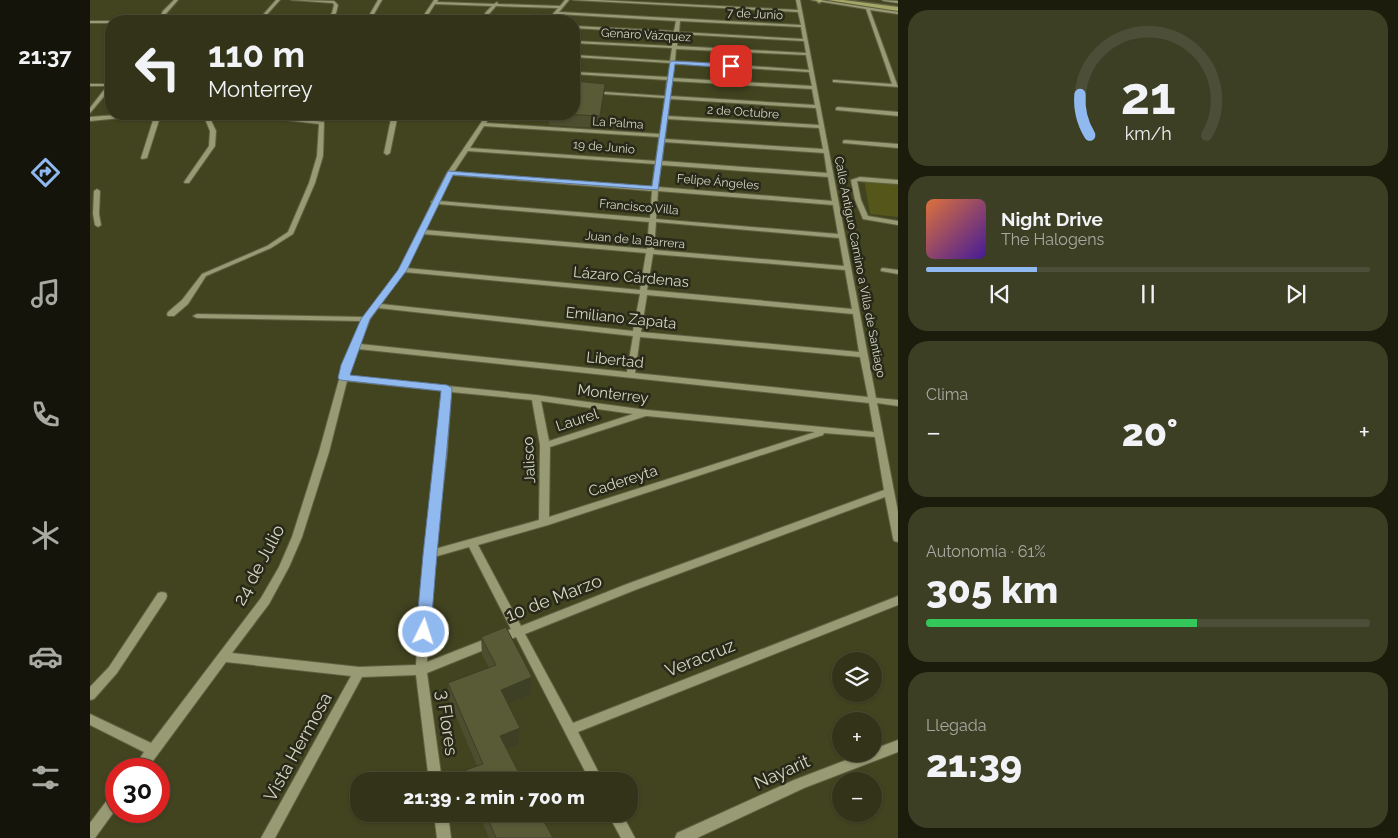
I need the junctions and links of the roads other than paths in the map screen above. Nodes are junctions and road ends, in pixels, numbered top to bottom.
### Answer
1 (176, 0) edge
2 (278, 0) edge
3 (293, 0) edge
4 (380, 0) edge
5 (502, 0) edge
6 (567, 0) edge
7 (575, 0) edge
8 (798, 0) edge
9 (817, 0) edge
10 (831, 0) edge
11 (851, 0) edge
12 (884, 0) edge
13 (330, 1) edge
14 (435, 2) edge
15 (495, 4) junction
16 (561, 7) junction
17 (898, 8) edge
18 (871, 9) junction
19 (800, 11) junction
20 (557, 13) joint
21 (163, 15) edge
22 (263, 15) edge
23 (332, 15) edge
24 (371, 15) edge
25 (426, 15) edge
26 (487, 15) edge
27 (678, 20) junction
28 (90, 22) edge
29 (105, 22) edge
30 (802, 26) junction
31 (580, 27) edge
32 (675, 33) junction
33 (804, 40) junction
34 (580, 42) edge
35 (674, 47) junction
36 (807, 54) junction
37 (580, 56) edge
38 (672, 62) junction
39 (810, 71) junction
40 (580, 73) edge
41 (671, 79) junction
42 (835, 82) dead end
43 (90, 85) edge
44 (105, 85) edge
45 (897, 86) edge
46 (813, 88) junction
47 (580, 91) edge
48 (105, 92) edge
49 (667, 97) junction
50 (817, 107) junction
51 (838, 109) dead end
52 (90, 111) edge
53 (898, 114) edge
54 (664, 117) junction
55 (105, 118) edge
56 (90, 119) edge
57 (156, 120) edge
58 (208, 120) edge
59 (298, 120) edge
60 (394, 120) edge
61 (486, 120) edge
62 (484, 124) junction
63 (821, 127) junction
64 (662, 138) junction
65 (845, 142) dead end
66 (898, 146) edge
67 (467, 149) junction
68 (824, 150) junction
69 (387, 153) dead end
70 (144, 158) dead end
71 (659, 163) junction
72 (450, 173) junction
73 (829, 175) junction
74 (187, 182) dead end
75 (898, 182) edge
76 (655, 189) junction
77 (97, 191) dead end
78 (858, 200) joint
79 (434, 202) junction
80 (835, 203) junction
81 (93, 206) edge
82 (653, 220) junction
83 (898, 223) edge
84 (98, 225) dead end
85 (420, 232) junction
86 (841, 236) junction
87 (650, 252) junction
88 (847, 268) junction
89 (402, 270) junction
90 (883, 270) dead end
91 (898, 272) edge
92 (643, 292) junction
93 (375, 306) junction
94 (857, 312) junction
95 (170, 314) dead end
96 (197, 316) dead end
97 (366, 319) junction
98 (638, 334) junction
99 (354, 346) junction
100 (865, 355) junction
101 (630, 376) junction
102 (344, 378) junction
103 (447, 388) junction
104 (536, 398) junction
105 (872, 400) junction
106 (898, 403) edge
107 (647, 412) junction
108 (825, 431) junction
109 (879, 435) junction
110 (544, 445) junction
111 (888, 492) junction
112 (544, 522) junction
113 (898, 538) edge
114 (471, 542) junction
115 (429, 555) junction
116 (162, 596) dead end
117 (898, 600) edge
118 (518, 631) junction
119 (223, 657) junction
120 (421, 670) junction
121 (360, 672) junction
122 (90, 695) edge
123 (90, 719) edge
124 (569, 730) junction
125 (898, 746) edge
126 (153, 750) junction
127 (147, 758) edge
128 (435, 772) edge
129 (593, 772) edge
130 (105, 814) edge
131 (442, 822) edge
132 (619, 822) edge
133 (90, 834) edge
134 (268, 838) edge
135 (444, 838) edge
136 (628, 838) edge
137 (682, 838) edge

1 - 21 street
2 - 22 street
3 - 13 street
4 - 24 street
5 - 15 street
6 - 16 street
7 - 19 street
8 - 19 street, Calle Antiguo Camino a Villa de Santiago
9 - 18 street
10 - 17 main road
11 - 17 main road
12 - 17 street
13 - 23 street
14 - 15 street
14 - 25 street
15 - 16 street
15 - 26 street
16 - 20 street
17 - 18 main road
18 - 45 street
19 - 30 street, Calle Antiguo Camino a Villa de Santiago
20 - 27 street, 7 de Junio
27 - 30 street, 7 de Junio
27 - 32 street
28 - 29 street
30 - 33 street, Calle Antiguo Camino a Villa de Santiago
31 - 32 street
32 - 33 street
32 - 35 street
33 - 36 street, Calle Antiguo Camino a Villa de Santiago
34 - 35 street, Genaro Vázquez
35 - 36 street, Genaro Vázquez
35 - 38 street
36 - 39 street, Calle Antiguo Camino a Villa de Santiago
37 - 38 street
38 - 39 street
38 - 41 street
39 - 46 street, Calle Antiguo Camino a Villa de Santiago
40 - 41 street
41 - 46 street
41 - 49 street
42 - 45 street
43 - 44 street
46 - 50 street, Calle Antiguo Camino a Villa de Santiago
47 - 49 street
48 - 52 street
49 - 50 street
49 - 54 street
50 - 63 street, Calle Antiguo Camino a Villa de Santiago
51 - 53 street
54 - 63 street, 2 de Octubre
54 - 64 street
55 - 56 street
57 - 70 street
58 - 74 street
59 - 95 street
60 - 69 street
61 - 62 street, 24 de Julio
62 - 64 street, La Palma
62 - 67 street, 24 de Julio
63 - 68 street, Calle Antiguo Camino a Villa de Santiago
64 - 68 street, La Palma
64 - 71 street
65 - 66 street
67 - 71 street, 19 de Junio
67 - 72 street, 24 de Julio
68 - 73 street, Calle Antiguo Camino a Villa de Santiago
71 - 73 street, 19 de Junio
71 - 76 street
72 - 76 street, Felipe Ángeles
72 - 79 street, 24 de Julio
73 - 80 street, Calle Antiguo Camino a Villa de Santiago
75 - 78 street
76 - 80 street, Felipe Ángeles
76 - 82 street
77 - 81 street
78 - 83 street
79 - 82 street, Francisco Villa
79 - 85 street, 24 de Julio
80 - 86 street, Calle Antiguo Camino a Villa de Santiago
81 - 84 street
82 - 86 street, Francisco Villa
82 - 87 street
85 - 87 street, Juan de la Barrera
85 - 89 street, 24 de Julio
86 - 88 street, Calle Antiguo Camino a Villa de Santiago
87 - 88 street, Juan de la Barrera
87 - 92 street
88 - 94 street, Calle Antiguo Camino a Villa de Santiago
89 - 92 street, Lázaro Cárdenas
89 - 93 street, 24 de Julio
90 - 91 street
92 - 94 street, Lázaro Cárdenas
92 - 98 street
93 - 97 street, 24 de Julio
93 - 98 street, Emiliano Zapata
94 - 100 street, Calle Antiguo Camino a Villa de Santiago
96 - 97 street
97 - 99 street, 24 de Julio
98 - 100 street, Emiliano Zapata
98 - 101 street
99 - 101 street, Libertad
99 - 102 street, 24 de Julio
100 - 105 street, Calle Antiguo Camino a Villa de Santiago
101 - 105 street, Libertad
102 - 103 street, Monterrey
102 - 119 street, 24 de Julio
103 - 104 street, Monterrey
103 - 115 street
104 - 107 street, Monterrey
104 - 110 street, Jalisco
105 - 106 street, Libertad
105 - 109 street, Calle Antiguo Camino a Villa de Santiago
107 - 108 street, Monterrey
107 - 110 street, Laurel
108 - 109 street, Monterrey
108 - 112 street, Cadereyta
109 - 111 street, Calle Antiguo Camino a Villa de Santiago
110 - 112 street, Jalisco
111 - 113 street, Calle Antiguo Camino a Villa de Santiago
111 - 118 street, 10 de Marzo
112 - 114 street, Cadereyta
114 - 115 street, Cadereyta
114 - 118 street
115 - 120 street
116 - 122 street
117 - 124 street, Veracruz
118 - 120 street, 10 de Marzo
118 - 124 street
119 - 121 street, 10 de Marzo
119 - 126 street, 24 de Julio
120 - 121 street, 10 de Marzo
120 - 128 street, 3 Flores
121 - 134 street, Vista Hermosa
123 - 126 street
124 - 129 street
125 - 137 street, Nayarit
126 - 127 street, 24 de Julio
130 - 133 street
131 - 135 street
132 - 136 street

